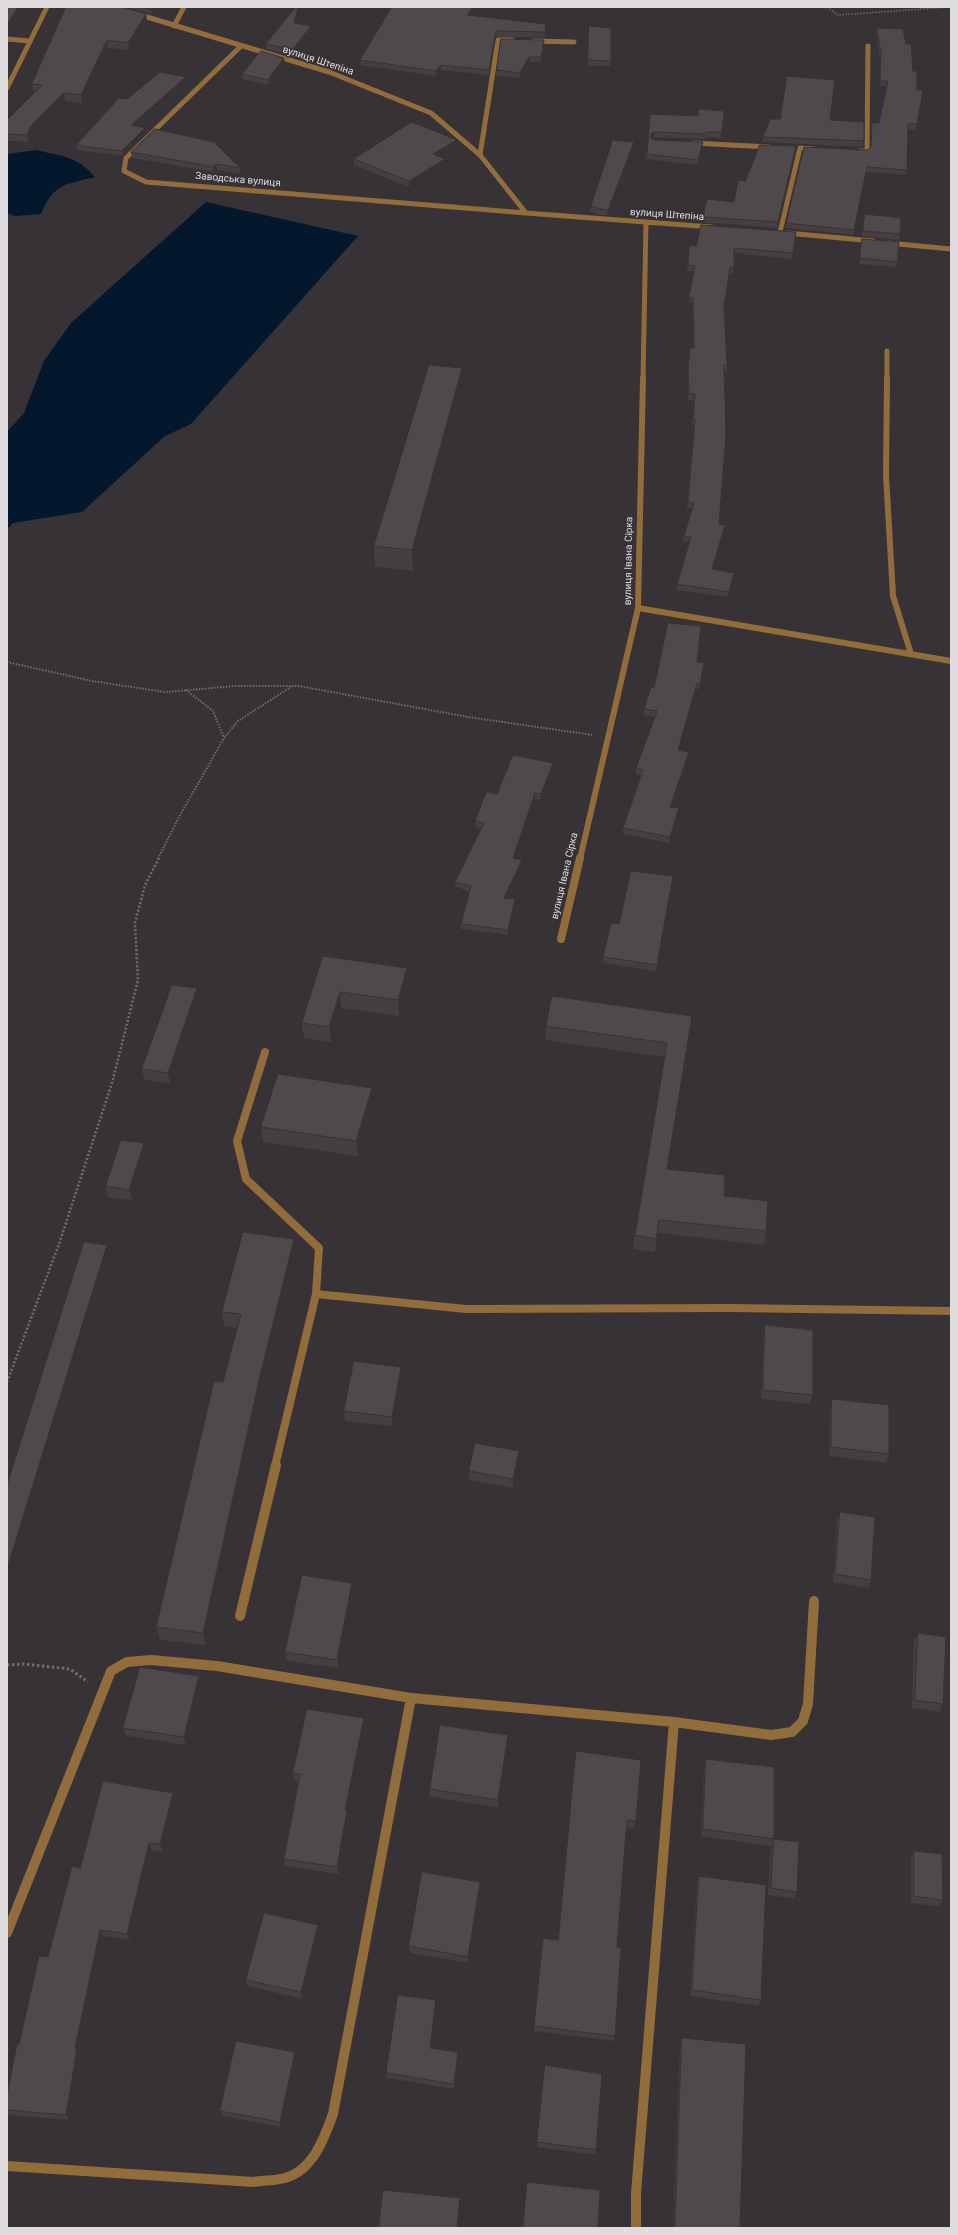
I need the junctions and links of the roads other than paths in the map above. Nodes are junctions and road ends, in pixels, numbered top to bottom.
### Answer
1 (46, 7) edge
2 (184, 7) edge
3 (133, 13) edge
4 (174, 26) junction
5 (7, 39) edge
6 (521, 40) edge
7 (29, 41) junction
8 (529, 41) edge
9 (574, 42) dead end
10 (241, 46) junction
11 (868, 46) dead end
12 (7, 88) edge
13 (685, 142) edge
14 (777, 147) edge
15 (792, 148) edge
16 (800, 148) junction
17 (822, 149) edge
18 (852, 150) edge
19 (480, 155) junction
20 (526, 213) junction
21 (646, 222) junction
22 (717, 228) edge
23 (772, 232) edge
24 (780, 232) junction
25 (951, 249) edge
26 (887, 351) dead end
27 (638, 608) junction
28 (910, 654) junction
29 (951, 661) edge
30 (561, 939) dead end
31 (265, 1052) dead end
32 (316, 1294) junction
33 (951, 1311) edge
34 (814, 1600) dead end
35 (240, 1616) dead end
36 (411, 1698) junction
37 (674, 1722) junction
38 (7, 1933) edge
39 (7, 2166) edge
40 (636, 2228) edge

1 - 7 street
2 - 4 street
3 - 4 street, вулиця Штепіна
4 - 10 street, вулиця Штепіна
5 - 7 street
6 - 19 street
7 - 12 street
8 - 9 street
10 - 19 street, вулиця Штепіна
10 - 20 street, Заводська вулиця
11 - 18 street
13 - 14 street
15 - 16 street
16 - 17 street
16 - 24 street
19 - 20 street, вулиця Штепіна
20 - 21 street, вулиця Штепіна
21 - 22 street, вулиця Штепіна
21 - 27 street, вулиця Івана Сірка
23 - 24 street
24 - 25 street
26 - 28 street
27 - 28 street
27 - 30 street, вулиця Івана Сірка
28 - 29 street
31 - 32 street
32 - 33 street
32 - 35 street
34 - 37 street
36 - 37 street
36 - 38 street
36 - 39 street
37 - 40 street

